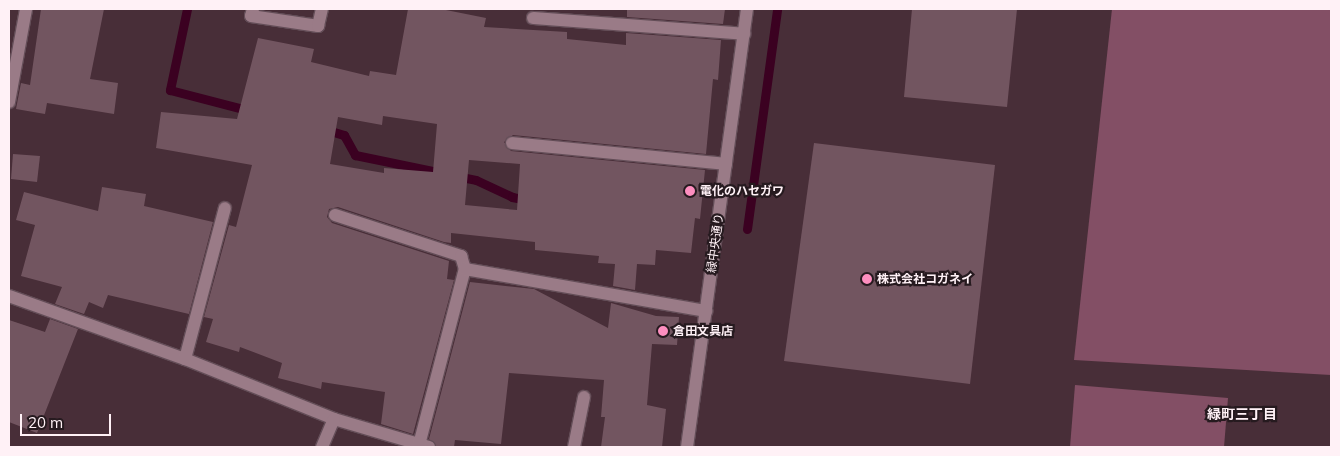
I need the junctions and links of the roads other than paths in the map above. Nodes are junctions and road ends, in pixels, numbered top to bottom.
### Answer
1 (26, 9) edge
2 (253, 9) edge
3 (322, 9) edge
4 (747, 9) edge
5 (533, 18) dead end
6 (744, 34) junction
7 (10, 96) edge
8 (512, 143) dead end
9 (726, 164) junction
10 (225, 208) dead end
11 (335, 215) dead end
12 (465, 269) junction
13 (9, 296) edge
14 (706, 312) junction
15 (185, 359) junction
16 (584, 397) dead end
17 (334, 419) junction
18 (424, 446) edge
19 (322, 447) edge
20 (574, 447) edge
21 (687, 447) edge

1 - 7 street
2 - 3 street
4 - 6 street, 緑中央通り
5 - 6 street
6 - 9 street, 緑中央通り
8 - 9 street
9 - 14 street, 緑中央通り
10 - 15 street
11 - 12 street
12 - 14 street
12 - 18 street
13 - 15 street
14 - 21 street, 緑中央通り
15 - 17 street
16 - 20 street
17 - 18 street
17 - 19 street

